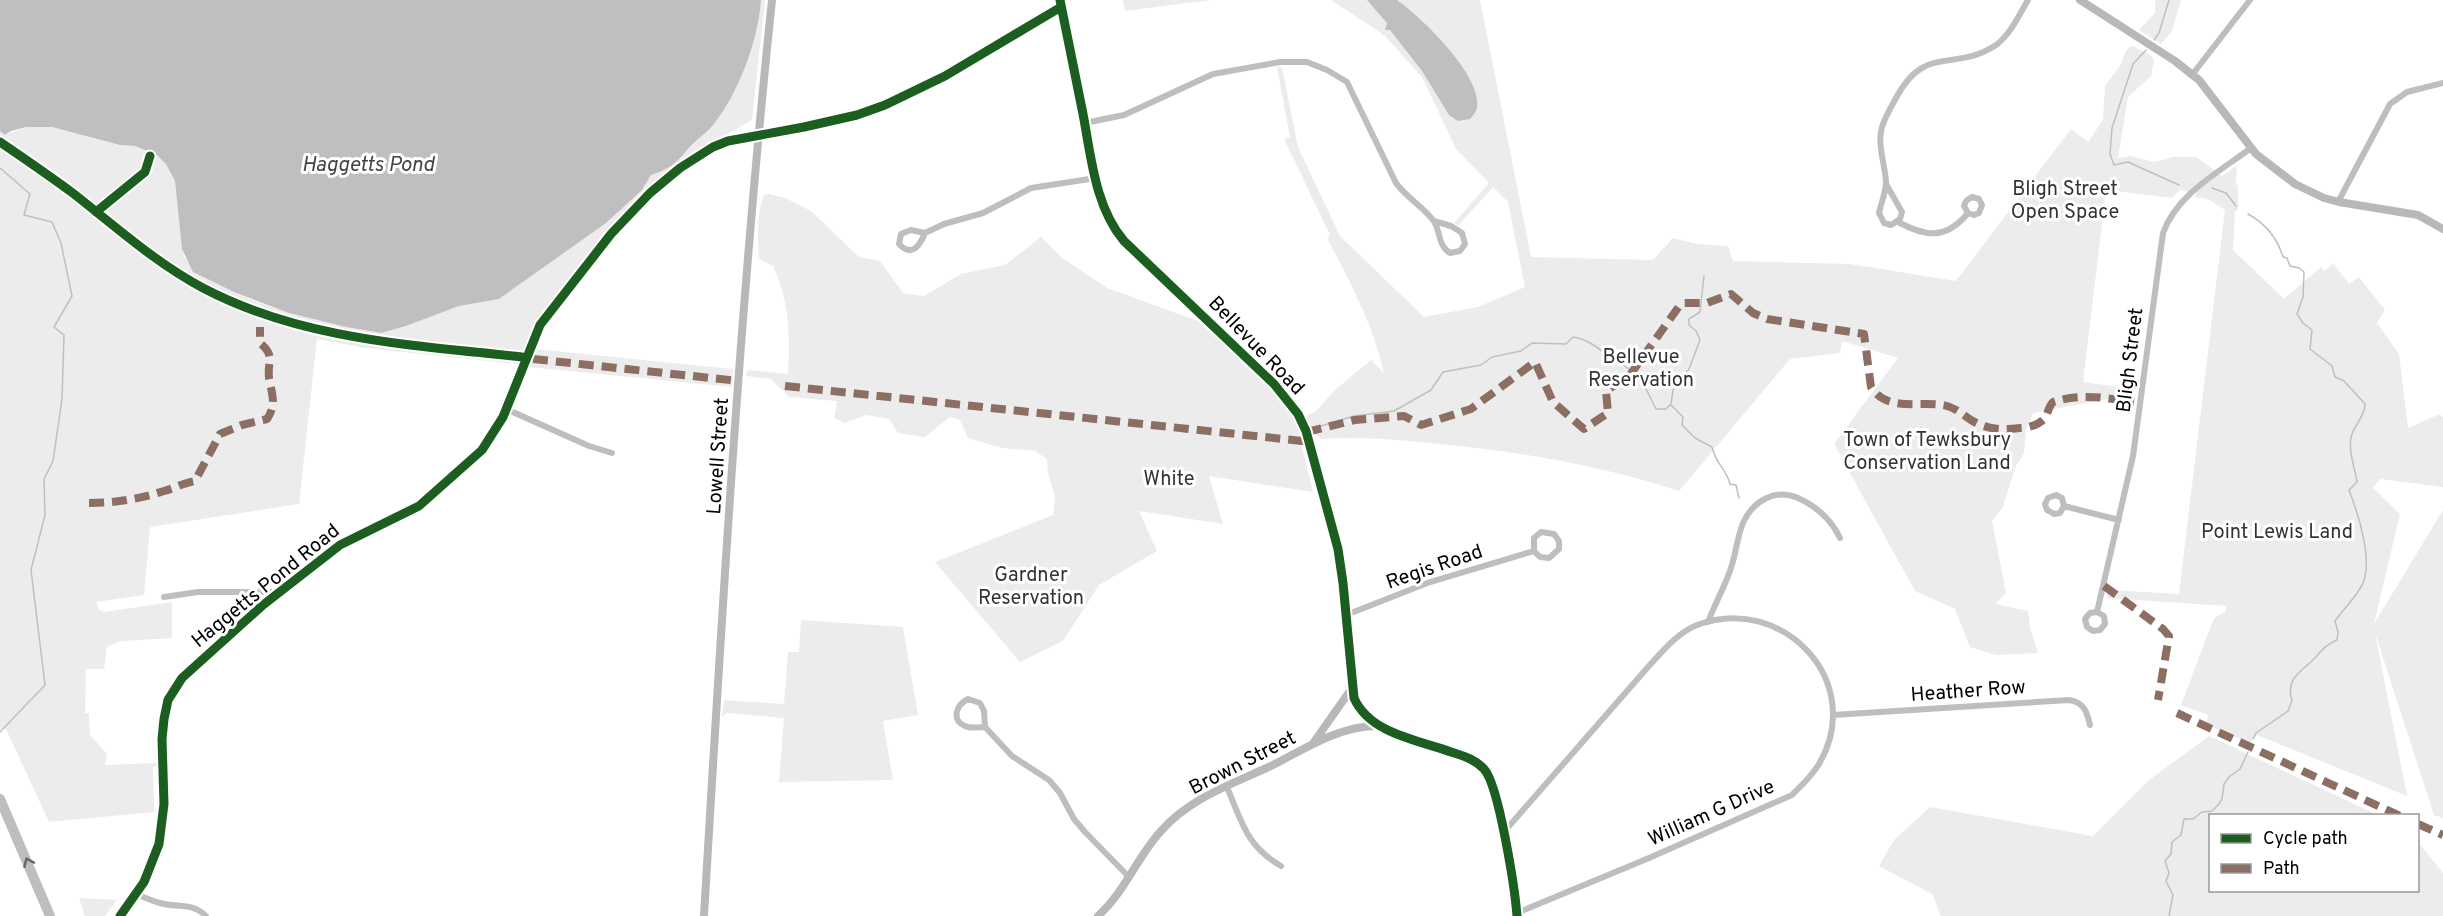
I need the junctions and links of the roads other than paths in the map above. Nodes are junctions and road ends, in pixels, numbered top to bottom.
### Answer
1 (772, 0) edge
2 (2028, 0) edge
3 (2080, 0) edge
4 (2250, 0) edge
5 (1060, 3) edge
6 (2192, 75) junction
7 (2443, 83) edge
8 (1085, 123) junction
9 (758, 135) junction
10 (2251, 148) junction
11 (1096, 178) junction
12 (1886, 184) junction
13 (2338, 202) junction
14 (1968, 213) dead end
15 (1434, 221) junction
16 (1898, 222) junction
17 (2443, 229) edge
18 (925, 232) dead end
19 (506, 409) junction
20 (612, 453) dead end
21 (2064, 506) dead end
22 (2119, 520) junction
23 (1840, 538) dead end
24 (1534, 551) junction
25 (278, 592) junction
26 (164, 597) dead end
27 (2097, 612) dead end
28 (1346, 615) junction
29 (1708, 622) junction
30 (1353, 687) junction
31 (1833, 715) junction
32 (2090, 725) dead end
33 (1377, 726) junction
34 (985, 727) junction
35 (1312, 744) junction
36 (1226, 785) junction
37 (0, 799) edge
38 (1503, 833) junction
39 (1281, 866) dead end
40 (1129, 877) junction
41 (136, 894) junction
42 (1517, 915) edge
43 (50, 916) edge
44 (120, 916) edge
45 (206, 916) edge
46 (704, 916) edge
47 (1098, 916) edge

1 - 9 street, Lowell Street
2 - 12 street
3 - 6 street
4 - 6 street
5 - 8 street, Bellevue Road
5 - 9 street, Haggetts Pond Road
6 - 10 street
7 - 13 street
8 - 11 street, Bellevue Road
8 - 15 street
9 - 19 street, Haggetts Pond Road
9 - 46 street, Lowell Street
10 - 13 street
10 - 22 street, Bligh Street
11 - 18 street
11 - 28 street, Bellevue Road
12 - 16 street
12 - 16 street
13 - 17 street
14 - 16 street
15 - 15 street
19 - 20 street
19 - 25 street, Haggetts Pond Road
21 - 22 street
22 - 27 street, Bligh Street
23 - 29 street
24 - 24 street, Regis Road
24 - 28 street, Regis Road
25 - 26 street
25 - 41 street, Haggetts Pond Road
28 - 30 street, Bellevue Road
29 - 31 street, William G Drive
29 - 38 street, William G Drive
30 - 33 street, Bellevue Road
30 - 35 street
31 - 32 street, Heather Row
31 - 42 street, William G Drive
33 - 35 street, Brown Street
33 - 38 street, Bellevue Road
34 - 34 street
34 - 40 street
35 - 36 street, Brown Street
36 - 39 street
36 - 40 street, Brown Street
43 -> 37 highway
38 - 42 street, Bellevue Road
40 - 47 street, Brown Street
41 - 44 street, Haggetts Pond Road
41 - 45 street

